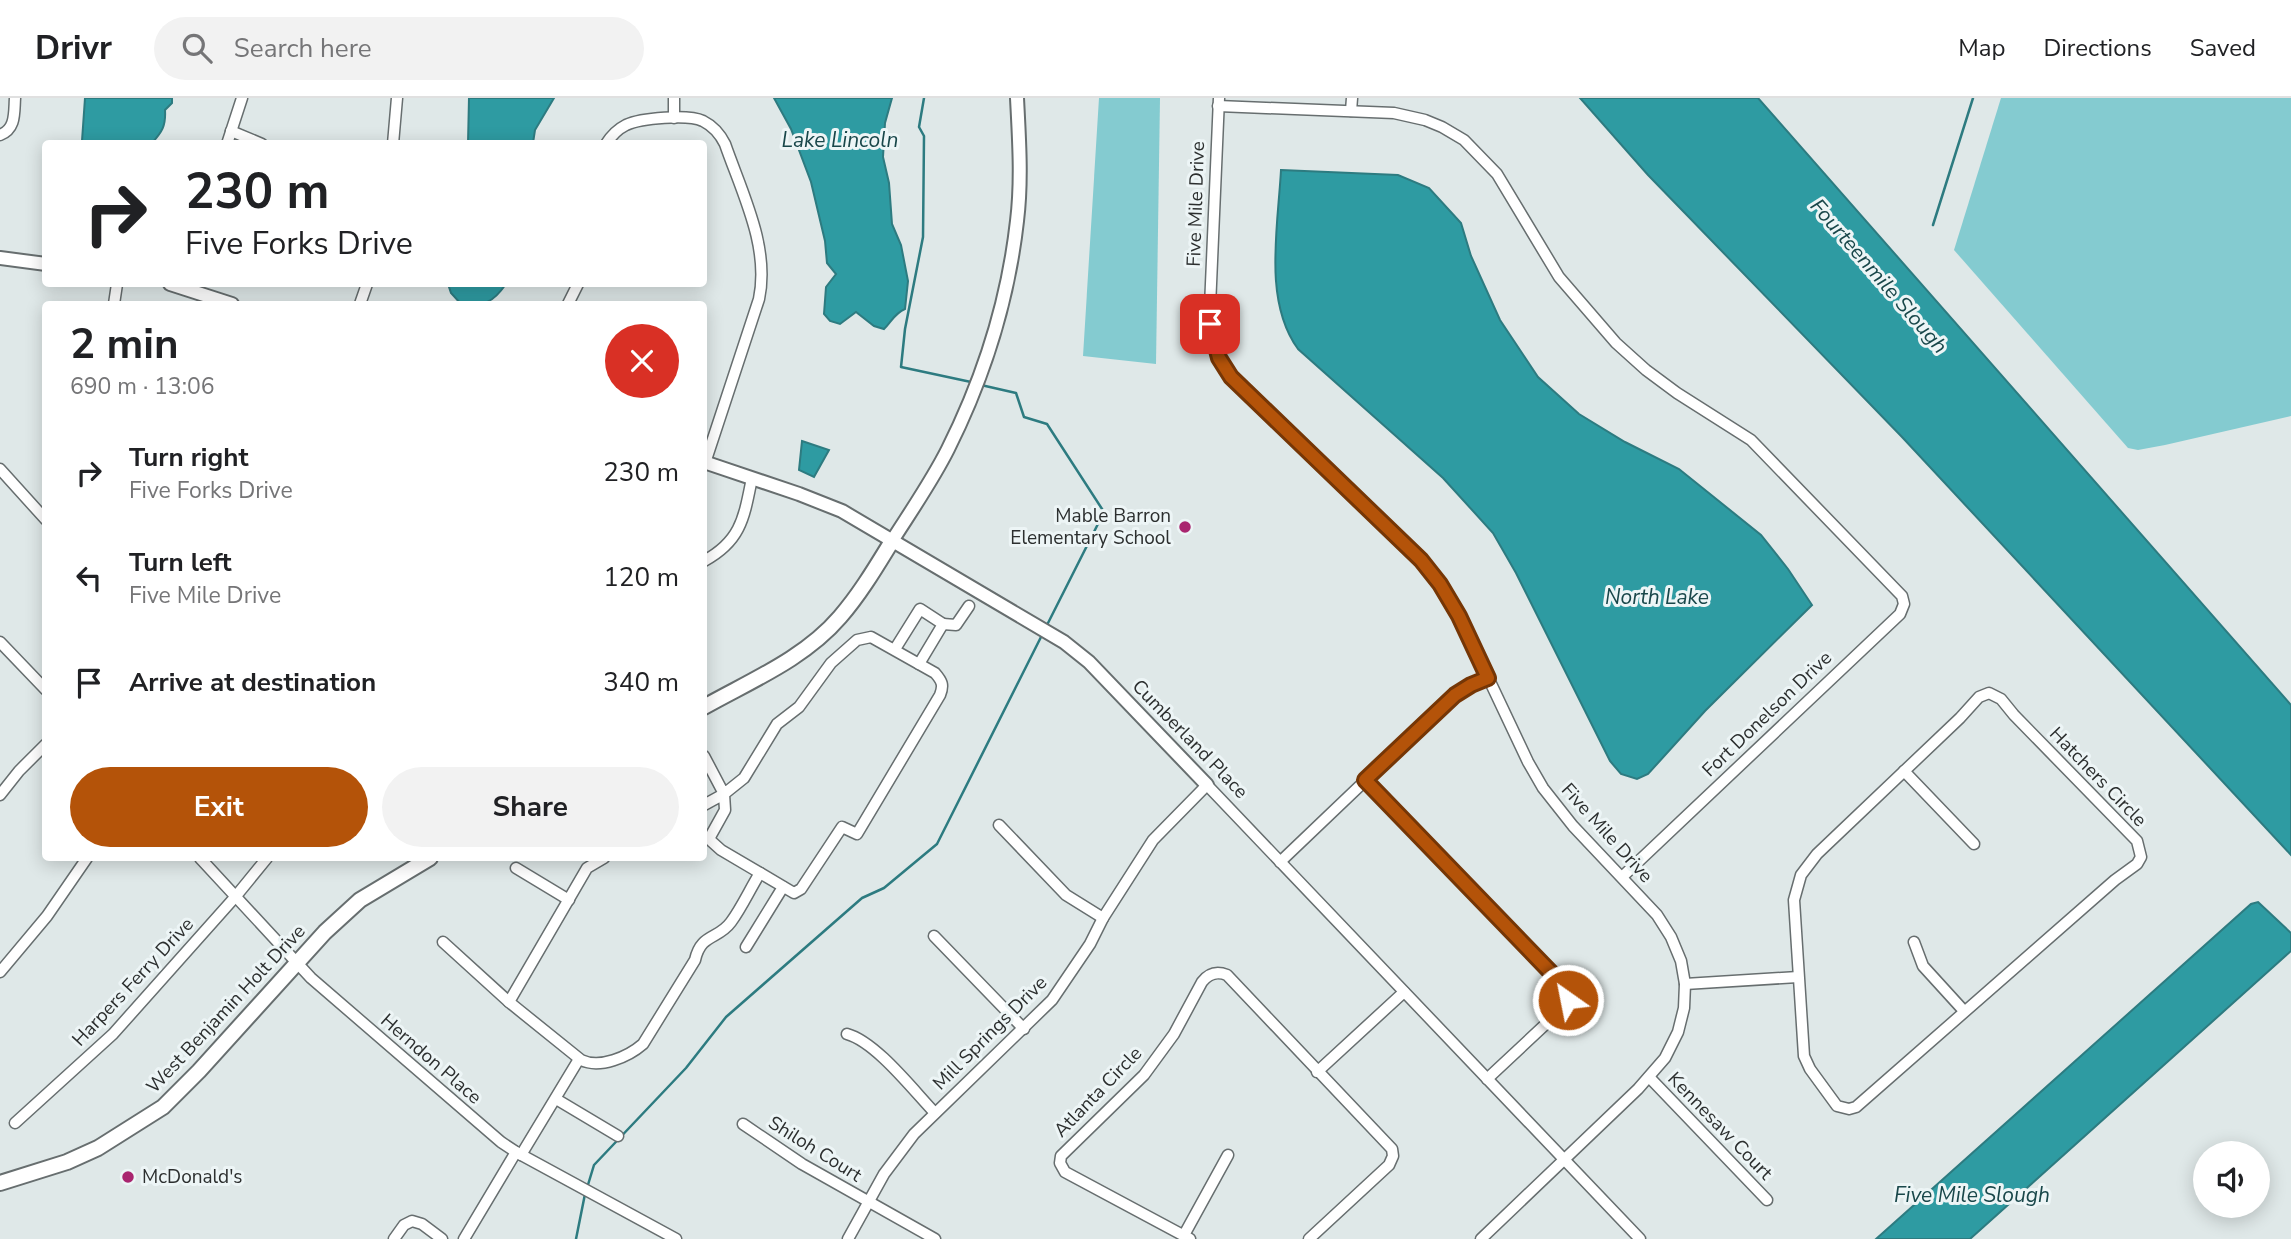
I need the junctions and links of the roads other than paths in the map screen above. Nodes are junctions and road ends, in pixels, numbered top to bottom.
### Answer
1 (15, 98) edge
2 (242, 98) edge
3 (397, 98) edge
4 (674, 98) edge
5 (1017, 98) edge
6 (1352, 98) edge
7 (1218, 102) edge
8 (1351, 111) junction
9 (674, 118) junction
10 (231, 131) junction
11 (4, 133) edge
12 (228, 140) edge
13 (252, 140) edge
14 (393, 140) edge
15 (609, 140) edge
16 (0, 260) edge
17 (42, 264) edge
18 (182, 287) edge
19 (223, 301) edge
20 (707, 453) edge
21 (707, 463) edge
22 (0, 469) edge
23 (752, 478) junction
24 (42, 515) edge
25 (892, 541) junction
26 (707, 559) edge
27 (969, 606) dead end
28 (943, 624) junction
29 (0, 642) edge
30 (895, 649) junction
31 (919, 663) junction
32 (1488, 678) junction
33 (42, 686) edge
34 (707, 705) edge
35 (42, 748) edge
36 (707, 762) edge
37 (1904, 771) junction
38 (1365, 780) junction
39 (1207, 785) junction
40 (724, 794) junction
41 (0, 795) edge
42 (707, 803) edge
43 (999, 825) dead end
44 (1974, 844) dead end
45 (85, 861) edge
46 (203, 861) edge
47 (265, 861) edge
48 (425, 861) edge
49 (599, 861) edge
50 (1280, 862) junction
51 (516, 868) dead end
52 (760, 873) junction
53 (1622, 877) junction
54 (783, 887) junction
55 (236, 896) junction
56 (569, 900) junction
57 (1103, 918) junction
58 (934, 936) dead end
59 (443, 942) dead end
60 (1914, 943) dead end
61 (746, 947) dead end
62 (296, 961) junction
63 (0, 972) edge
64 (1798, 976) junction
65 (1685, 984) junction
66 (1404, 992) junction
67 (509, 1002) junction
68 (1964, 1011) junction
69 (1024, 1028) junction
70 (847, 1034) dead end
71 (579, 1059) junction
72 (1317, 1072) junction
73 (1649, 1077) junction
74 (1487, 1079) junction
75 (556, 1099) junction
76 (935, 1113) junction
77 (15, 1123) dead end
78 (743, 1124) dead end
79 (618, 1136) dead end
80 (518, 1154) junction
81 (1228, 1154) dead end
82 (1564, 1159) junction
83 (0, 1183) edge
84 (1767, 1200) dead end
85 (868, 1203) junction
86 (1187, 1237) edge
87 (394, 1239) edge
88 (442, 1239) edge
89 (464, 1239) edge
90 (676, 1239) edge
91 (848, 1239) edge
92 (935, 1239) edge
93 (1310, 1239) edge
94 (1480, 1239) edge
95 (1640, 1239) edge

1 - 11 street
2 - 10 street
3 - 14 street
4 - 9 street
5 - 25 street
6 - 8 street
7 - 8 street
7 - 32 street, Five Mile Drive
8 - 53 street, Fort Donelson Drive
9 - 15 street
9 - 20 street
10 - 12 street
10 - 13 street
16 - 17 street
18 - 19 street
21 - 23 street, Cumberland Place
22 - 24 street
23 - 25 street, Cumberland Place
23 - 26 street
25 - 34 main road
25 - 39 street, Cumberland Place
27 - 28 street
28 - 30 street
28 - 31 street
29 - 33 street
30 - 31 street
30 - 40 street
31 - 54 street
32 - 38 street
32 - 53 street, Five Mile Drive
35 - 41 street
36 - 40 street
37 - 44 street
37 - 64 street, Hatchers Circle
37 - 68 street, Hatchers Circle
38 - 50 street
38 - 74 street
39 - 50 street, Cumberland Place
39 - 57 street, Mill Springs Drive
40 - 42 street
40 - 52 street
43 - 57 street
45 - 63 street
46 - 55 street, Herndon Place
47 - 55 street, Harpers Ferry Drive
48 - 62 main road, West Benjamin Holt Drive
49 - 56 street
50 - 66 street, Cumberland Place
51 - 56 street
52 - 54 street
52 - 71 street
53 - 65 street, Five Mile Drive
54 - 61 street
55 - 62 street, Herndon Place
55 - 77 street, Harpers Ferry Drive
56 - 67 street
57 - 69 street, Mill Springs Drive
58 - 69 street
59 - 67 street
60 - 68 street
62 - 80 street, Herndon Place
62 - 83 main road, West Benjamin Holt Drive
64 - 65 street
64 - 68 street, Hatchers Circle
65 - 73 street, Five Mile Drive
66 - 72 street
66 - 74 street, Cumberland Place
67 - 71 street
69 - 76 street, Mill Springs Drive
70 - 76 street
71 - 75 street
72 - 86 street, Atlanta Circle
72 - 93 street, Atlanta Circle
73 - 82 street, Five Mile Drive
73 - 84 street, Kennesaw Court
74 - 82 street, Cumberland Place
75 - 79 street
75 - 80 street
76 - 85 street, Mill Springs Drive
78 - 85 street, Shiloh Court
80 - 89 street
80 - 90 street, Herndon Place
81 - 86 street
82 - 94 street, Five Mile Drive
82 - 95 street, Cumberland Place
85 - 91 street, Mill Springs Drive
85 - 92 street, Shiloh Court
87 - 88 street

